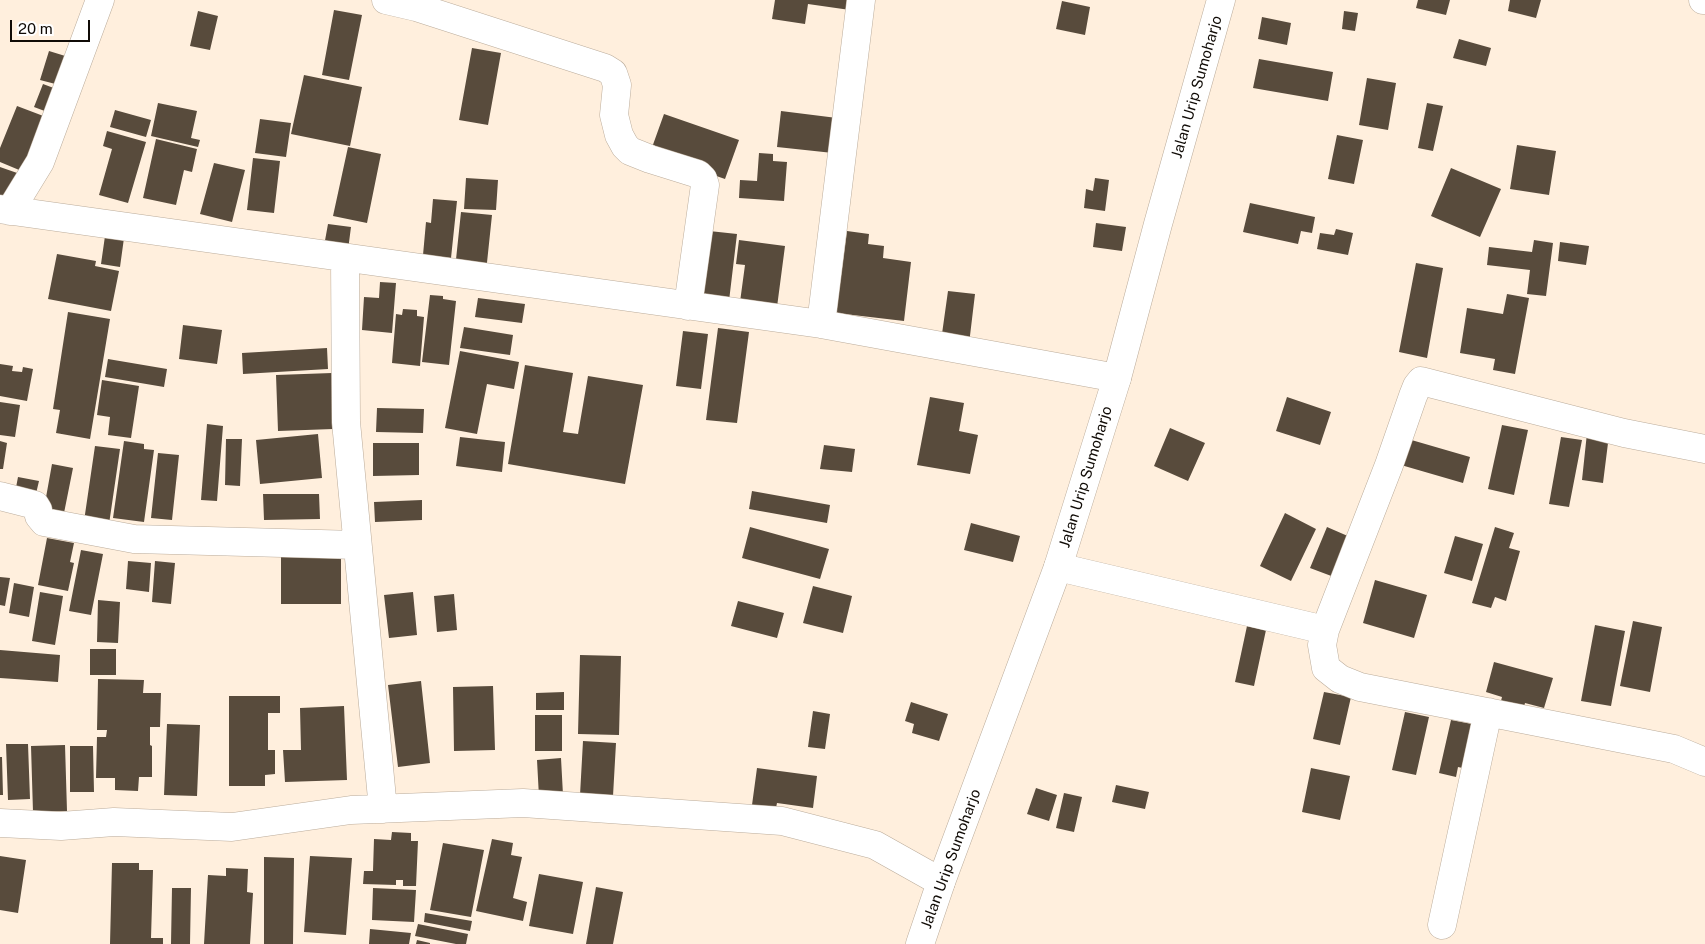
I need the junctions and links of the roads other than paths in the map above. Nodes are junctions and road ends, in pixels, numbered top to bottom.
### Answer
1 (100, 0) edge
2 (386, 0) edge
3 (861, 0) edge
4 (1222, 0) edge
5 (5, 210) edge
6 (345, 258) junction
7 (688, 306) junction
8 (821, 324) junction
9 (1117, 378) junction
10 (1705, 449) edge
11 (0, 496) edge
12 (358, 545) junction
13 (1058, 567) junction
14 (1325, 630) junction
15 (1488, 712) junction
16 (1705, 762) edge
17 (383, 809) junction
18 (0, 823) edge
19 (941, 882) junction
20 (1442, 925) dead end
21 (920, 944) edge

1 - 5 street
2 - 7 street
3 - 8 street
4 - 9 street, Jalan Urip Sumoharjo
5 - 6 street
6 - 7 street
6 - 12 street
7 - 8 street
8 - 9 street
9 - 13 street, Jalan Urip Sumoharjo
10 - 14 street
11 - 12 street
12 - 17 street
13 - 14 street
13 - 19 street, Jalan Urip Sumoharjo
14 - 15 street
15 - 16 street
15 - 20 street
17 - 18 street
17 - 19 street
19 - 21 street, Jalan Urip Sumoharjo

